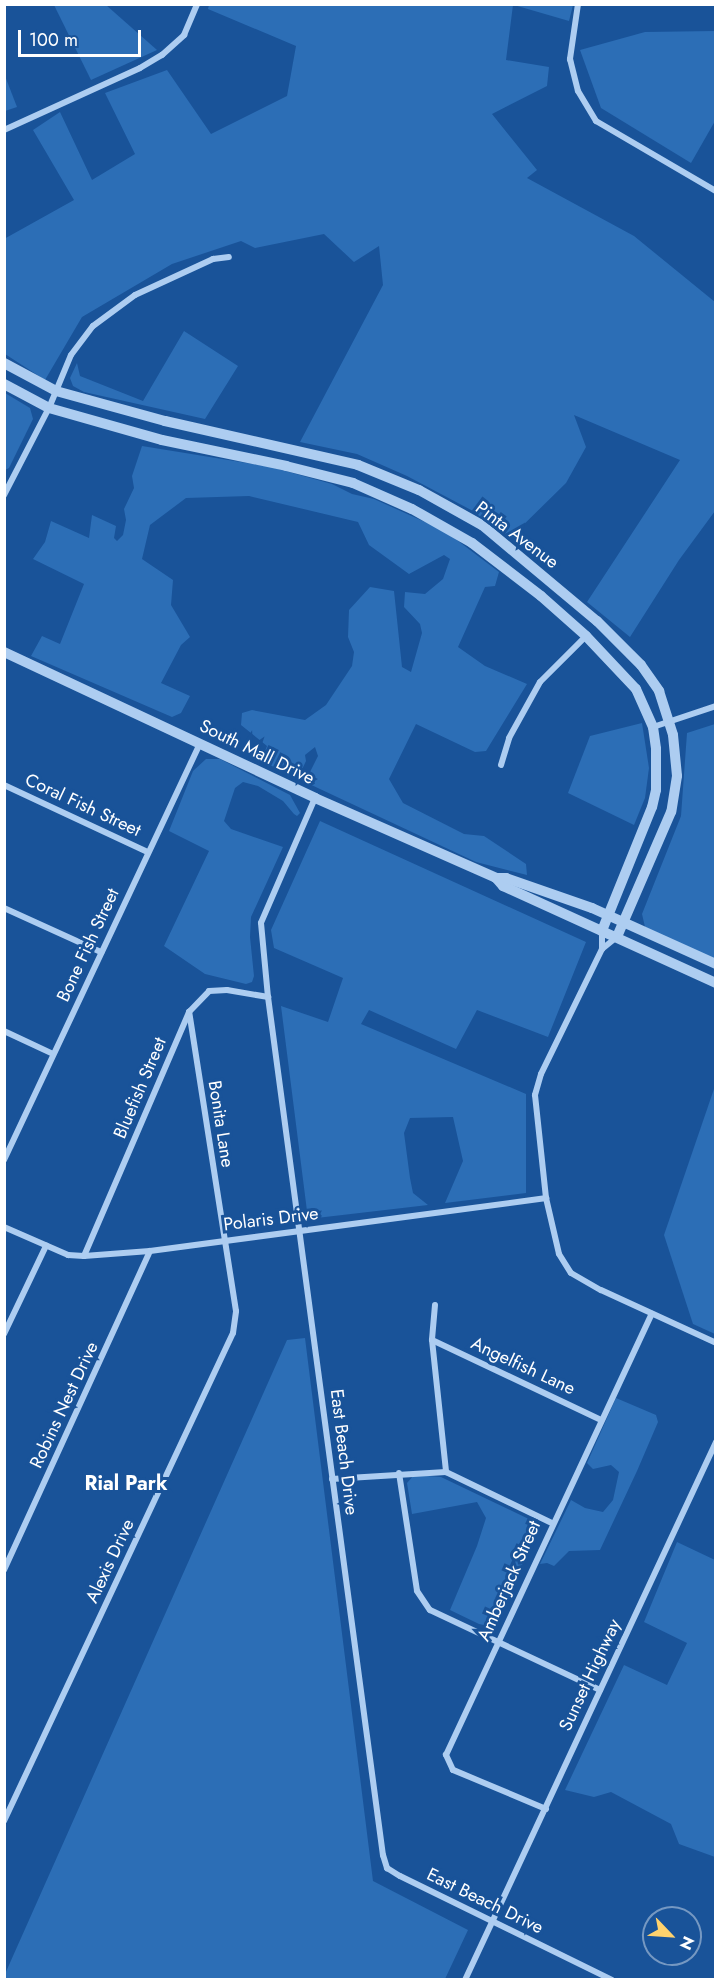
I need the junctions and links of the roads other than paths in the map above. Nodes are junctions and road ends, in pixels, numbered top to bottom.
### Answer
1 (197, 4) edge
2 (578, 4) edge
3 (4, 130) edge
4 (716, 191) edge
5 (229, 256) dead end
6 (4, 363) edge
7 (4, 384) edge
8 (56, 392) junction
9 (49, 408) junction
10 (358, 465) junction
11 (353, 483) junction
12 (4, 495) edge
13 (586, 636) junction
14 (4, 652) edge
15 (716, 706) edge
16 (670, 722) junction
17 (653, 727) junction
18 (200, 743) junction
19 (501, 765) dead end
20 (4, 785) edge
21 (315, 798) junction
22 (148, 852) junction
23 (496, 878) junction
24 (4, 908) edge
25 (609, 915) junction
26 (624, 922) junction
27 (602, 931) junction
28 (617, 937) junction
29 (602, 949) junction
30 (101, 952) junction
31 (710, 962) edge
32 (699, 975) junction
33 (716, 983) edge
34 (268, 997) junction
35 (189, 1012) junction
36 (4, 1031) edge
37 (53, 1054) junction
38 (4, 1160) edge
39 (546, 1198) junction
40 (4, 1227) edge
41 (300, 1231) junction
42 (224, 1240) junction
43 (46, 1246) junction
44 (150, 1251) junction
45 (84, 1256) junction
46 (435, 1305) dead end
47 (652, 1314) junction
48 (4, 1334) edge
49 (432, 1340) junction
50 (716, 1343) edge
51 (601, 1420) junction
52 (716, 1442) edge
53 (447, 1472) junction
54 (399, 1473) junction
55 (332, 1479) junction
56 (552, 1523) junction
57 (4, 1570) edge
58 (498, 1642) junction
59 (600, 1690) junction
60 (546, 1809) junction
61 (4, 1821) edge
62 (492, 1921) junction
63 (465, 1980) edge
64 (612, 1980) edge

1 - 3 street
2 - 4 street
5 - 8 street
6 - 8 street, Pinta Avenue
7 - 9 street, Pinta Avenue
8 - 9 street
8 - 10 street, Pinta Avenue
9 - 11 street, Pinta Avenue
9 - 12 street
10 - 11 street
10 - 16 street, Pinta Avenue
11 - 13 street, Pinta Avenue
13 - 17 street, Pinta Avenue
13 - 19 street
14 - 18 street, South Mall Drive
15 - 16 street
16 - 17 street
16 - 26 street, Pinta Avenue
17 - 25 street, Pinta Avenue
18 - 21 street, South Mall Drive
18 - 22 street, Bone Fish Street
20 - 22 street, Coral Fish Street
21 - 23 street, South Mall Drive
21 - 34 street, East Beach Drive
22 - 30 street, Bone Fish Street
23 - 25 street, South Mall Drive
23 - 27 street, South Mall Drive
24 - 30 street
25 - 26 street, South Mall Drive
25 - 27 street, Pinta Avenue
26 - 28 street, Pinta Avenue
26 - 31 street, South Mall Drive
27 - 28 street, South Mall Drive
27 - 29 street
28 - 29 street
28 - 32 street, South Mall Drive
29 - 39 street
30 - 37 street, Bone Fish Street
31 - 32 street
32 - 33 street, South Mall Drive
34 - 35 street, Bluefish Street
34 - 41 street, East Beach Drive
35 - 42 street, Bonita Lane
35 - 45 street, Bluefish Street
36 - 37 street
37 - 38 street, Bone Fish Street
39 - 41 street, Polaris Drive
39 - 47 street
40 - 43 street, Polaris Drive
41 - 42 street, Polaris Drive
41 - 55 street, East Beach Drive
42 - 44 street, Polaris Drive
42 - 61 street, Alexis Drive
43 - 45 street, Polaris Drive
43 - 48 street
44 - 45 street, Polaris Drive
44 - 57 street, Robins Nest Drive
46 - 49 street
47 - 50 street
47 - 51 street, Amberjack Street
49 - 51 street, Angelfish Lane
49 - 53 street
51 - 56 street, Amberjack Street
52 - 59 street, Sunset Highway
53 - 54 street
53 - 56 street
54 - 55 street
54 - 58 street
55 - 62 street, East Beach Drive
56 - 58 street, Amberjack Street
58 - 59 street
58 - 60 street, Amberjack Street
59 - 60 street, Sunset Highway
60 - 62 street, Sunset Highway
62 - 63 street, Sunset Highway
62 - 64 street, East Beach Drive

